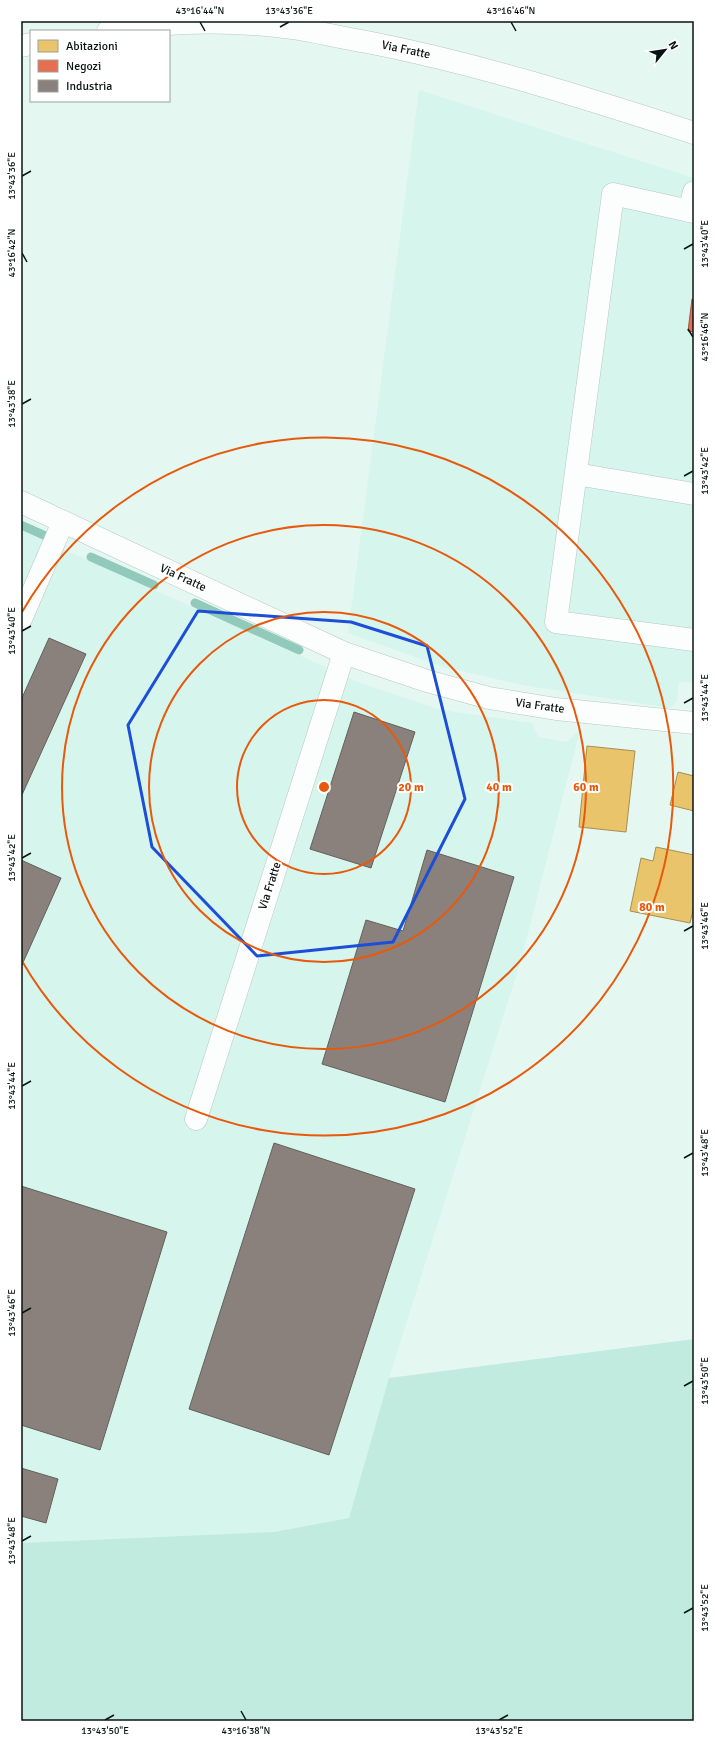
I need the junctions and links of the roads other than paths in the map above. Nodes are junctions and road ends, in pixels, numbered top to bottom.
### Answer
1 (134, 24) edge
2 (112, 30) edge
3 (694, 132) edge
4 (692, 205) edge
5 (576, 474) junction
6 (694, 494) edge
7 (21, 502) edge
8 (63, 522) junction
9 (21, 619) edge
10 (694, 640) edge
11 (344, 653) junction
12 (694, 723) edge
13 (196, 1120) dead end

1 - 2 street, Via Fratte
1 - 3 street, Via Fratte
4 - 5 street
5 - 6 street
5 - 10 street
7 - 8 street, Via Fratte
8 - 9 street
8 - 11 street, Via Fratte
11 - 12 street, Via Fratte
11 - 13 street, Via Fratte

